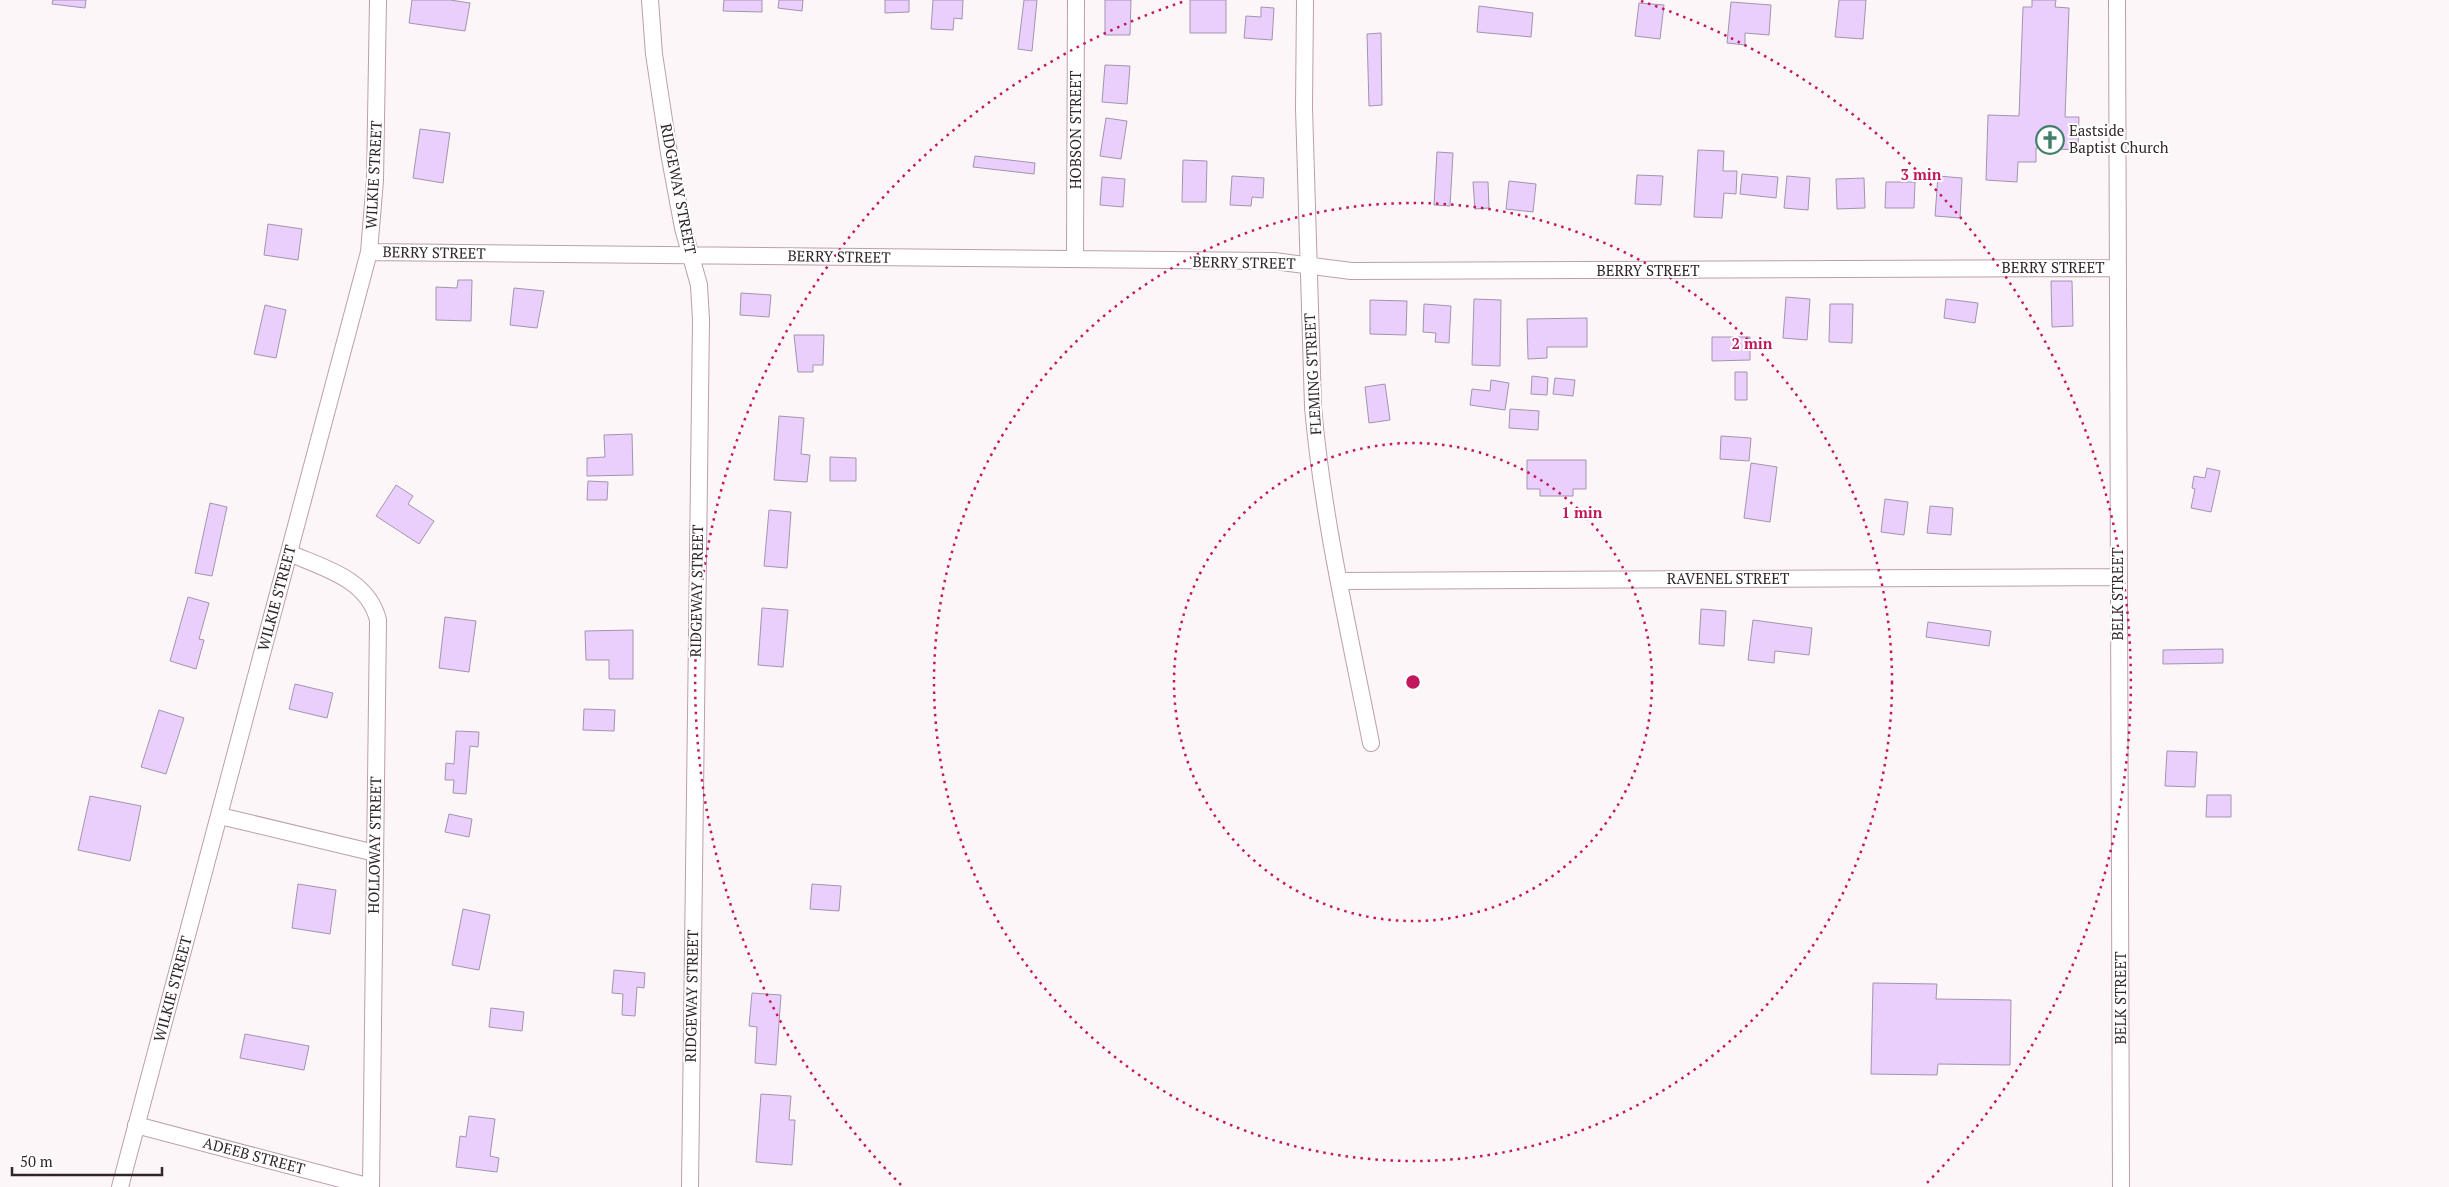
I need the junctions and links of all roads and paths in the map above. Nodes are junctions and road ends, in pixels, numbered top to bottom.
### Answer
1 (378, 0) edge
2 (650, 0) edge
3 (1076, 0) edge
4 (1305, 0) edge
5 (2117, 0) edge
6 (369, 252) junction
7 (691, 256) junction
8 (1075, 259) junction
9 (1309, 265) junction
10 (2118, 268) junction
11 (289, 553) junction
12 (2118, 577) junction
13 (1339, 582) junction
14 (1371, 742) dead end
15 (220, 816) junction
16 (375, 853) junction
17 (136, 1125) junction
18 (120, 1187) edge
19 (371, 1187) edge
20 (690, 1187) edge
21 (2121, 1187) edge

1 - 6 street, WILKIE STREET
2 - 7 street, RIDGEWAY STREET
3 - 8 street, HOBSON STREET
4 - 9 street, FLEMING STREET
5 - 10 street, BELK STREET
6 - 7 street, BERRY STREET
6 - 11 street, WILKIE STREET
7 - 8 street, BERRY STREET
7 - 20 street, RIDGEWAY STREET
8 - 9 street, BERRY STREET
9 - 10 street, BERRY STREET
9 - 13 street, FLEMING STREET
10 - 12 street, BELK STREET
11 - 15 street, WILKIE STREET
11 - 16 street, HOLLOWAY STREET
12 - 13 street, RAVENEL STREET
12 - 21 street, BELK STREET
13 - 14 street, FLEMING STREET
15 - 16 street
15 - 17 street, WILKIE STREET
16 - 19 street, HOLLOWAY STREET
17 - 18 street, WILKIE STREET
17 - 19 street, ADEEB STREET

